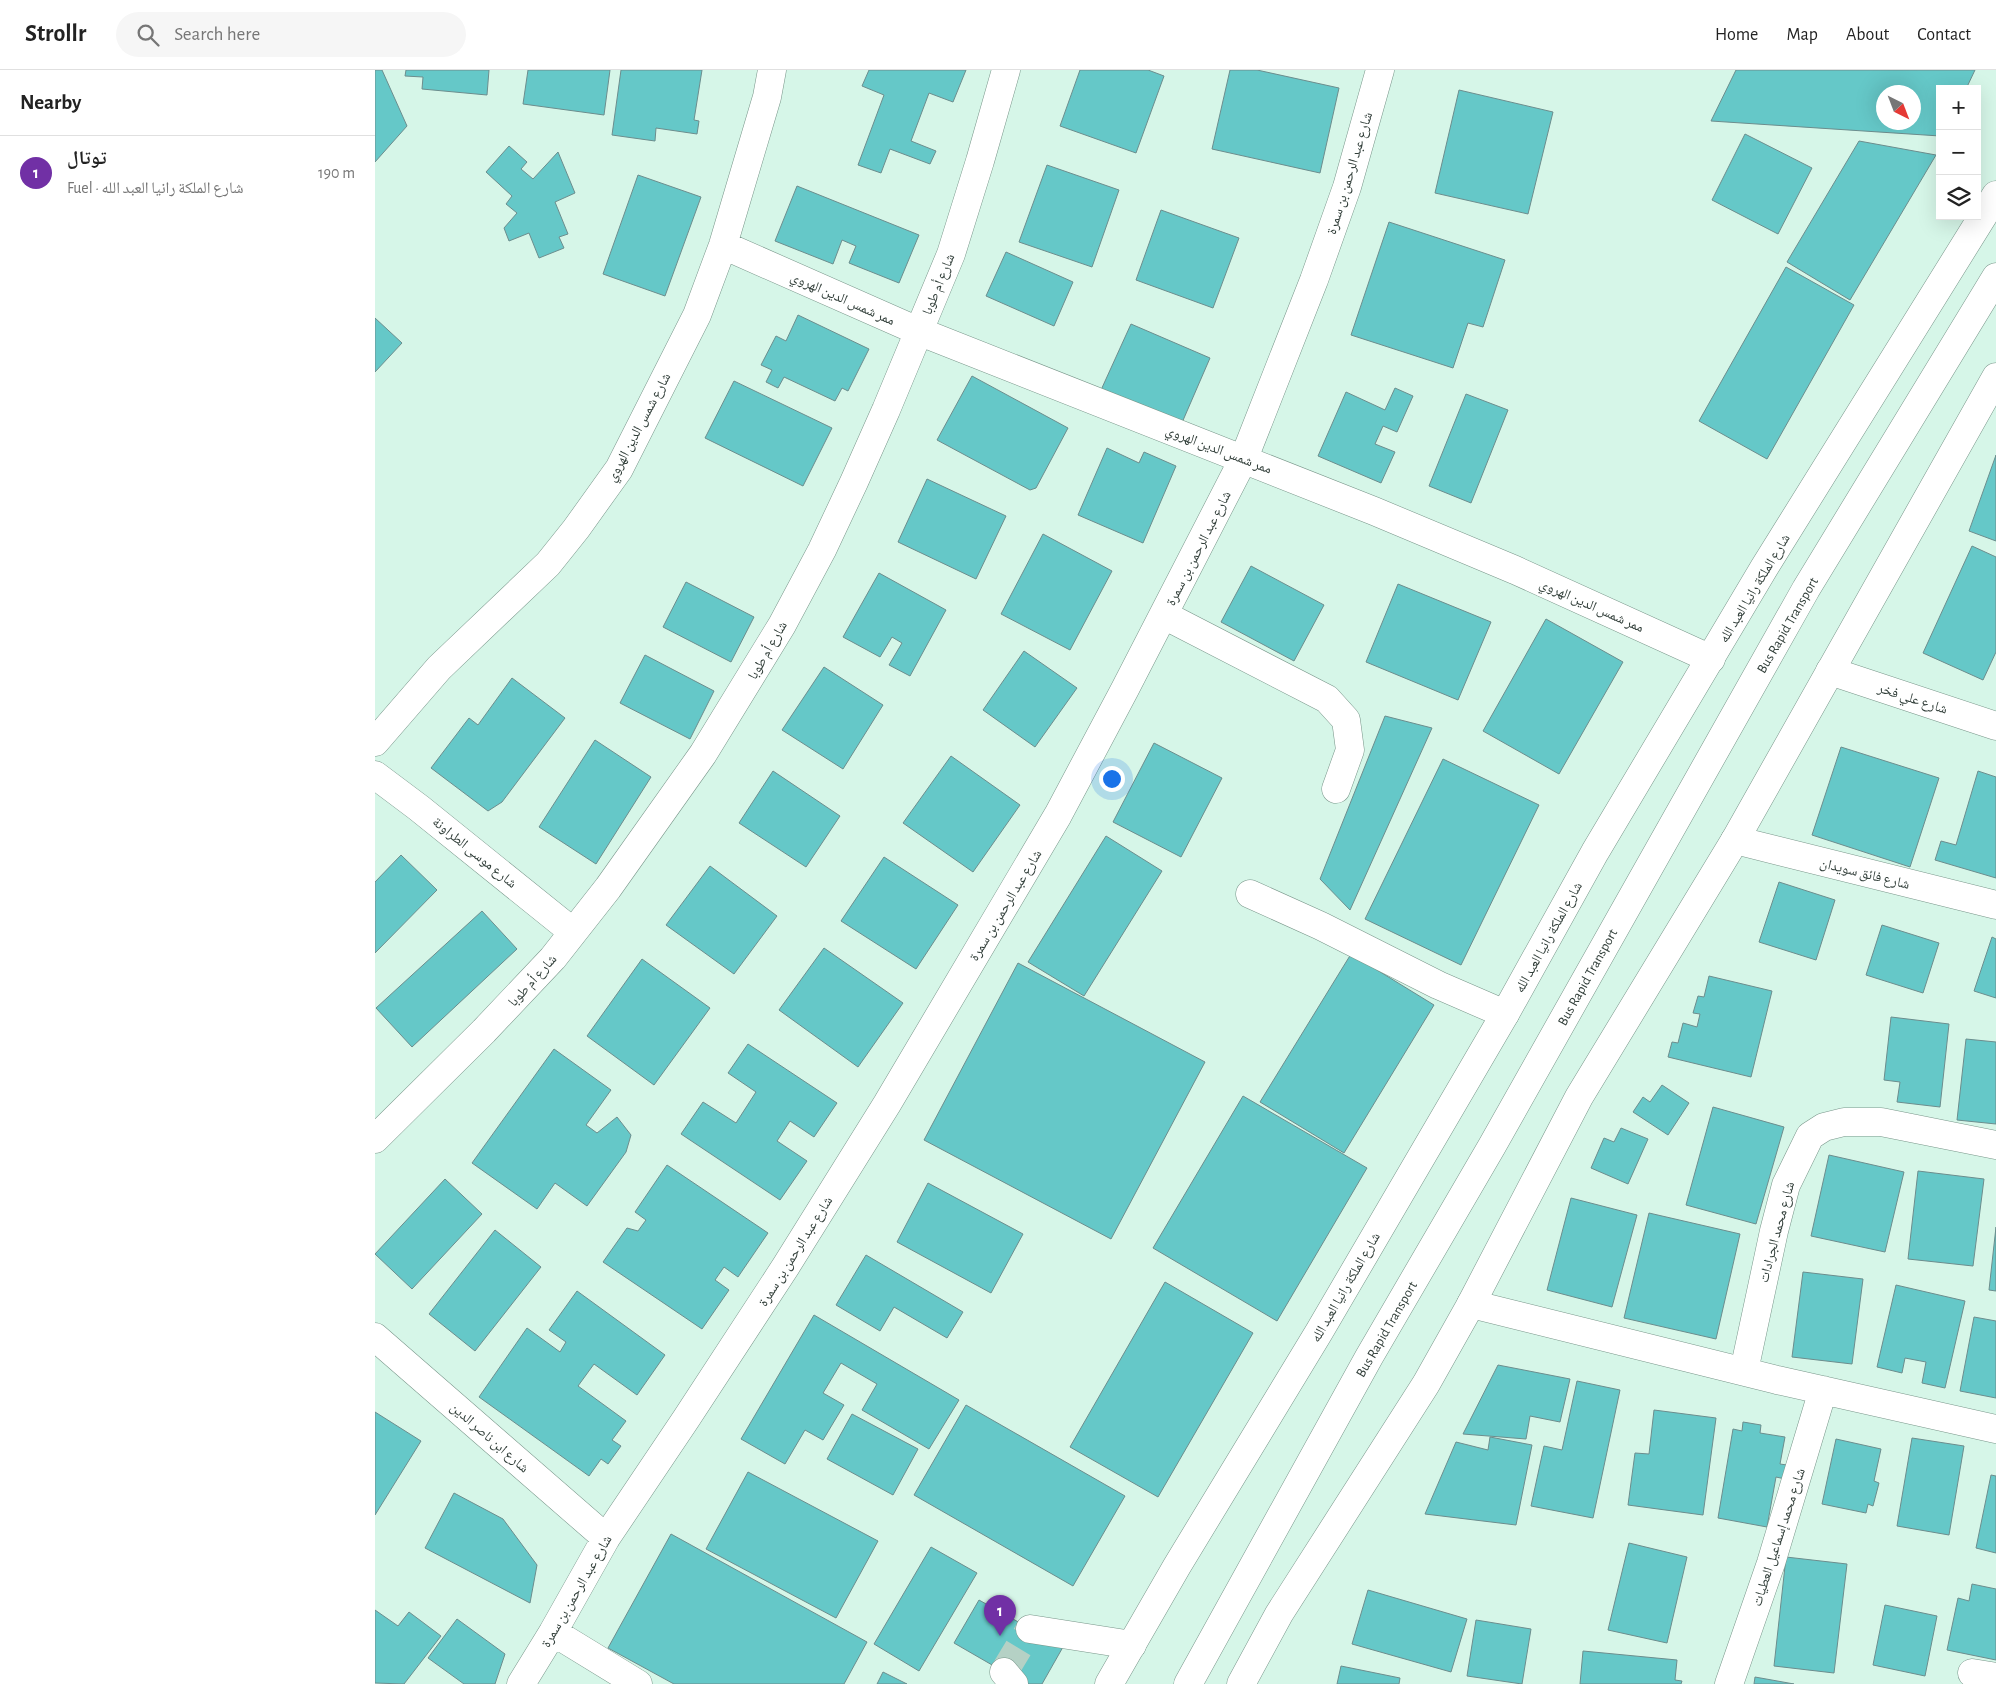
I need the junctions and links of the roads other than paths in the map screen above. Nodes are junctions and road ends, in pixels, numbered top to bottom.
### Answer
1 (772, 70) edge
2 (1006, 70) edge
3 (1380, 70) edge
4 (1996, 195) edge
5 (723, 245) junction
6 (1996, 277) edge
7 (1996, 300) edge
8 (918, 331) junction
9 (1995, 383) edge
10 (1244, 458) junction
11 (1164, 615) junction
12 (1711, 659) junction
13 (1830, 671) junction
14 (1996, 726) edge
15 (375, 742) edge
16 (375, 774) edge
17 (1336, 789) dead end
18 (1735, 840) junction
19 (1250, 894) dead end
20 (1996, 905) edge
21 (573, 932) junction
22 (1505, 1014) junction
23 (375, 1139) edge
24 (1996, 1145) edge
25 (1471, 1304) junction
26 (375, 1337) edge
27 (1744, 1371) junction
28 (1823, 1390) junction
29 (1996, 1429) edge
30 (606, 1538) junction
31 (1149, 1616) junction
32 (1030, 1628) dead end
33 (553, 1632) junction
34 (1131, 1645) junction
35 (521, 1684) edge
36 (638, 1684) edge
37 (1109, 1684) edge
38 (1127, 1684) edge
39 (1188, 1684) edge
40 (1202, 1684) edge
41 (1241, 1684) edge
42 (1729, 1684) edge

1 - 5 street, شارع شمس الدين الهروي
2 - 8 street, شارع أم طوبا
3 - 10 street, شارع عبد الرحمن بن سمرة
4 - 12 street, شارع الملكة رانيا العبد الله
5 - 8 street, ممر شمس الدين الهروي
5 - 15 street, شارع شمس الدين الهروي
6 - 39 street, Bus Rapid Transport
7 - 40 street, Bus Rapid Transport
8 - 10 street, ممر شمس الدين الهروي
8 - 21 street, شارع أم طوبا
9 - 13 street
10 - 11 street, شارع عبد الرحمن بن سمرة
10 - 12 street, ممر شمس الدين الهروي
11 - 17 street
11 - 30 street, شارع عبد الرحمن بن سمرة
12 - 22 street, شارع الملكة رانيا العبد الله
13 - 14 street, شارع علي فخر
13 - 18 street
16 - 21 street, شارع موسى الطراونة
18 - 20 street, شارع فائق سويدان
18 - 25 street
19 - 22 street
21 - 23 street, شارع أم طوبا
22 - 31 street, شارع الملكة رانيا العبد الله
24 - 27 street, شارع محمد الجرادات
25 - 27 street
25 - 41 street
26 - 30 street, شارع ابن ناصر الدين
27 - 28 street
28 - 29 street
28 - 42 street, شارع محمد إسماعيل العطيات
30 - 33 street, شارع عبد الرحمن بن سمرة
31 - 34 street, شارع الملكة رانيا العبد الله
31 - 38 street
32 - 34 street
33 - 35 street, شارع عبد الرحمن بن سمرة
33 - 36 street
34 - 37 street, شارع الملكة رانيا العبد الله

